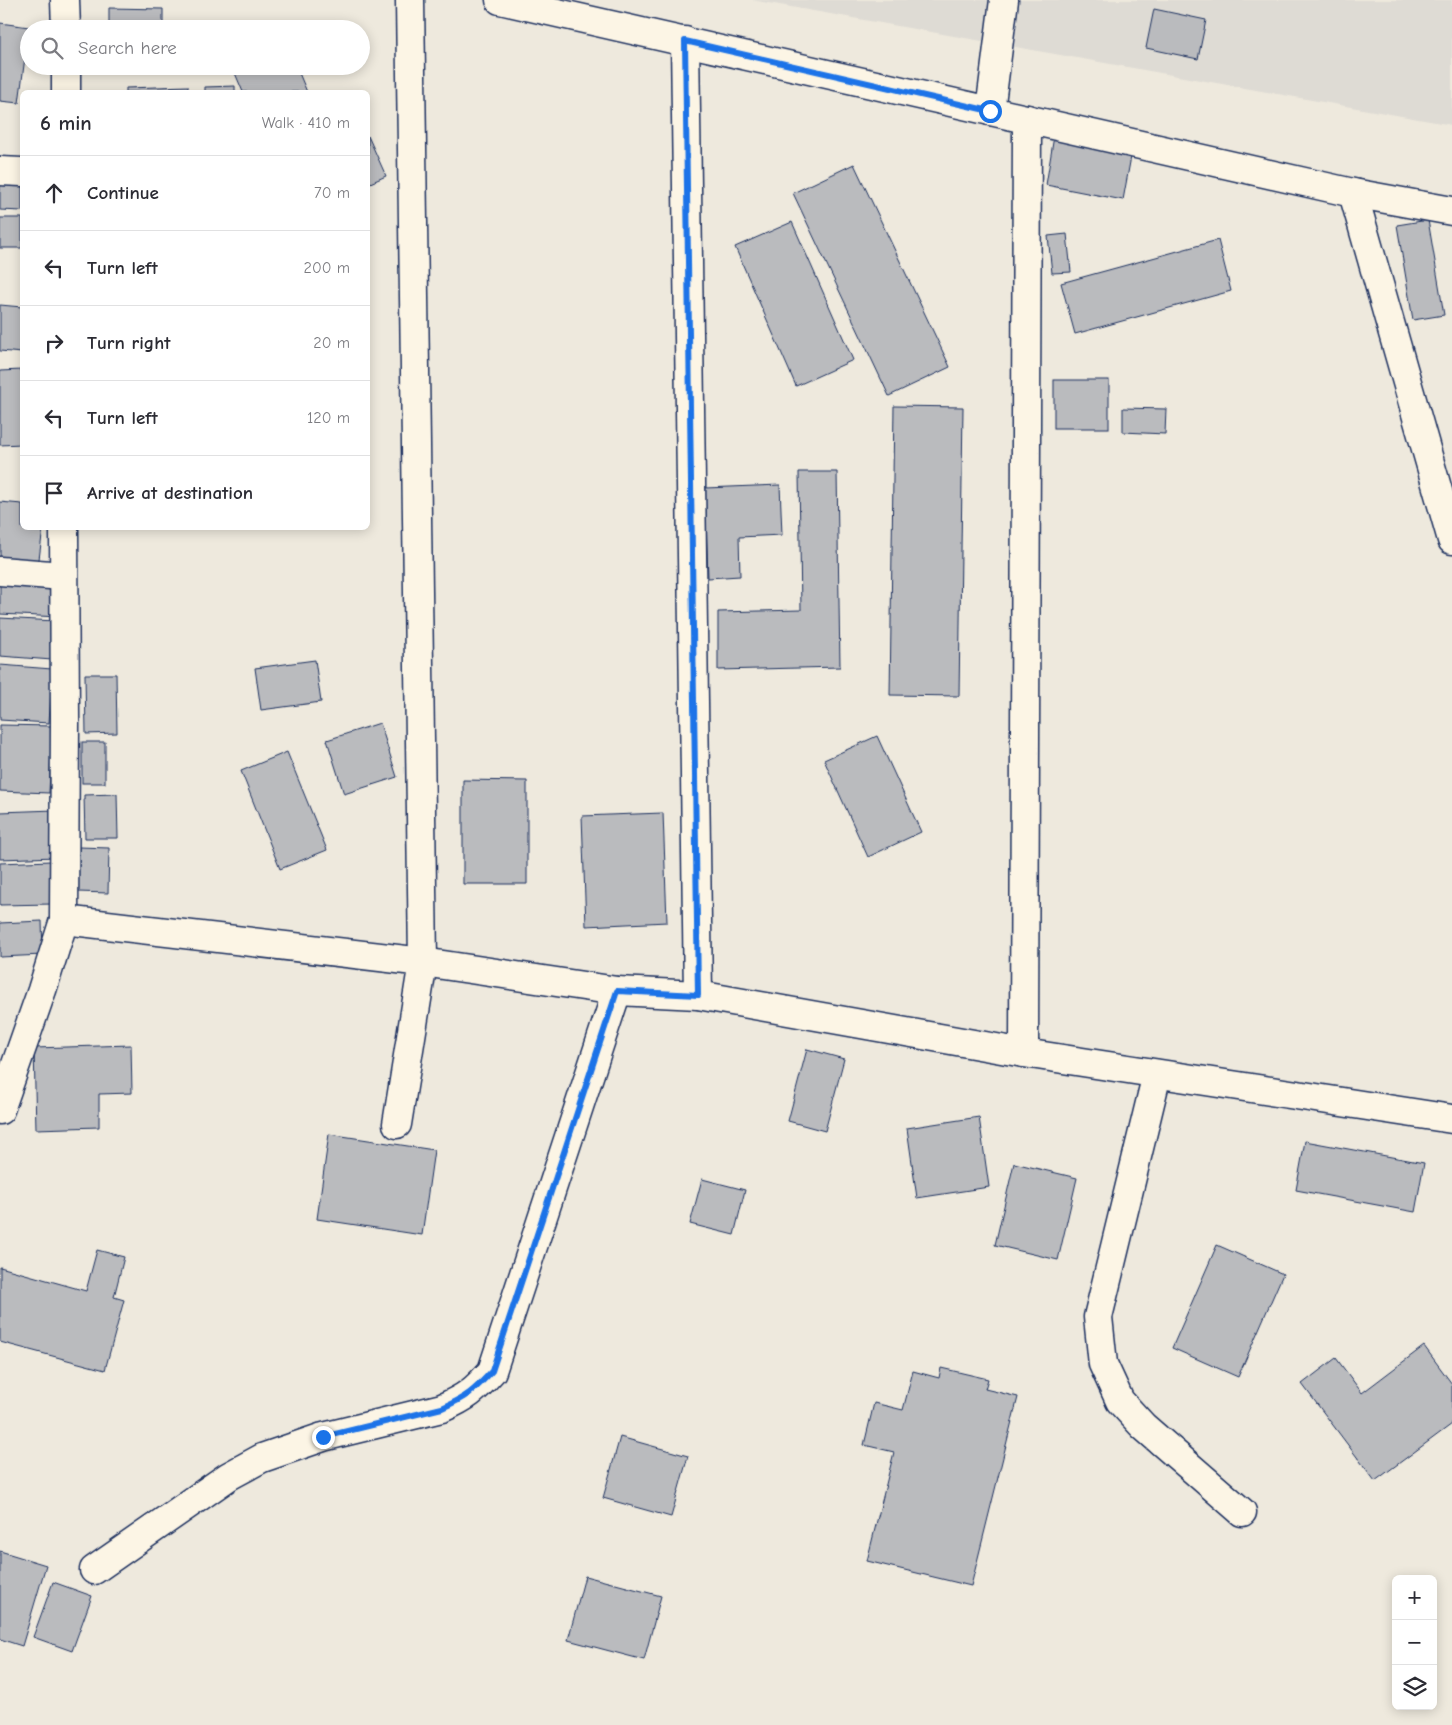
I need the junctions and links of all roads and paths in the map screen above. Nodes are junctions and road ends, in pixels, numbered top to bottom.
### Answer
1 (65, 0) edge
2 (410, 0) edge
3 (500, 0) edge
4 (1004, 0) edge
5 (66, 20) edge
6 (685, 41) junction
7 (66, 75) edge
8 (66, 90) edge
9 (990, 111) junction
10 (1026, 119) junction
11 (0, 171) edge
12 (20, 172) edge
13 (1353, 193) junction
14 (1452, 211) edge
15 (64, 530) edge
16 (1452, 540) edge
17 (0, 571) edge
18 (63, 576) junction
19 (64, 920) junction
20 (423, 962) junction
21 (617, 991) junction
22 (698, 995) junction
23 (1024, 1053) junction
24 (1157, 1074) junction
25 (0, 1110) edge
26 (1452, 1119) edge
27 (396, 1124) dead end
28 (1242, 1512) dead end
29 (94, 1570) dead end

1 - 5 street
2 - 20 street
3 - 6 street
4 - 9 street
6 - 9 street
6 - 22 street
7 - 8 street
9 - 10 street
10 - 13 street
10 - 23 street
11 - 12 street
13 - 14 street
13 - 16 street
15 - 18 street
17 - 18 street
18 - 19 street
19 - 20 street
19 - 25 street
20 - 21 street
20 - 27 street
21 - 22 street
21 - 29 street
22 - 23 street
23 - 24 street
24 - 26 street
24 - 28 street

